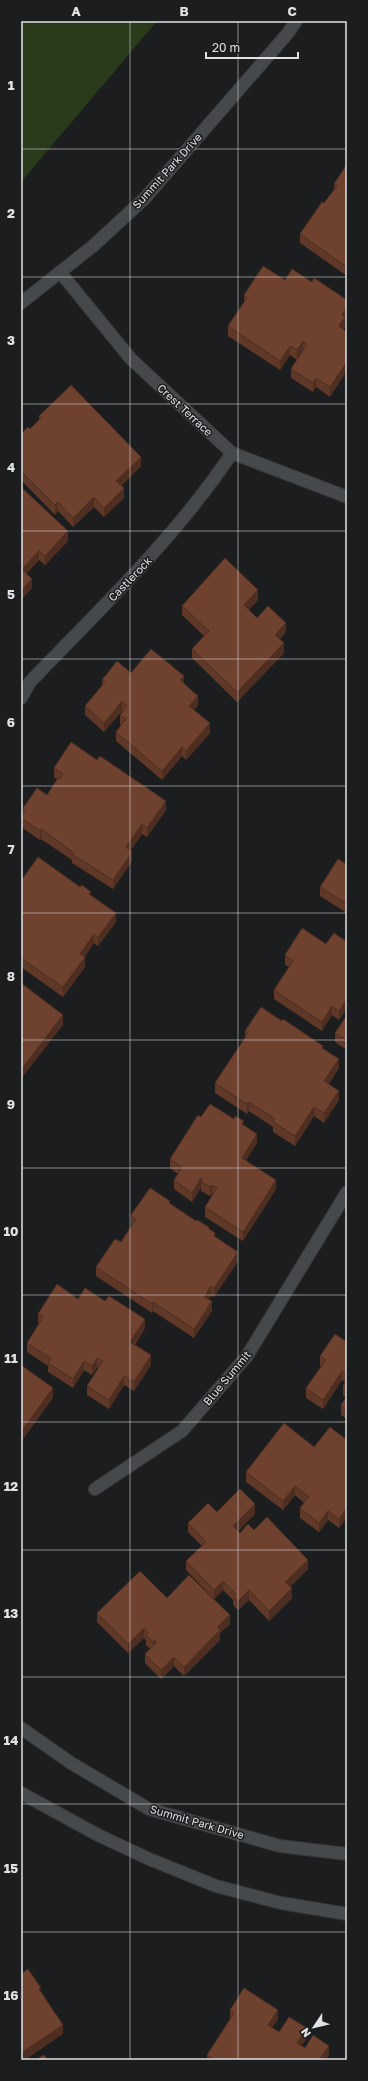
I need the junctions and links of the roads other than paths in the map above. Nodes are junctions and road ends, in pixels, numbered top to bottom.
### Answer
1 (296, 21) edge
2 (60, 272) junction
3 (21, 302) edge
4 (232, 453) junction
5 (347, 497) edge
6 (21, 698) edge
7 (347, 1192) edge
8 (95, 1489) dead end
9 (21, 1728) edge
10 (21, 1793) edge
11 (347, 1854) edge
12 (347, 1914) edge

1 - 2 street, Summit Park Drive
2 - 3 street, Summit Park Drive
2 - 4 street, Crest Terrace
4 - 5 street, Crest Terrace
4 - 6 street, Castlerock
7 - 8 street, Blue Summit
9 - 11 street, Summit Park Drive
10 - 12 street

